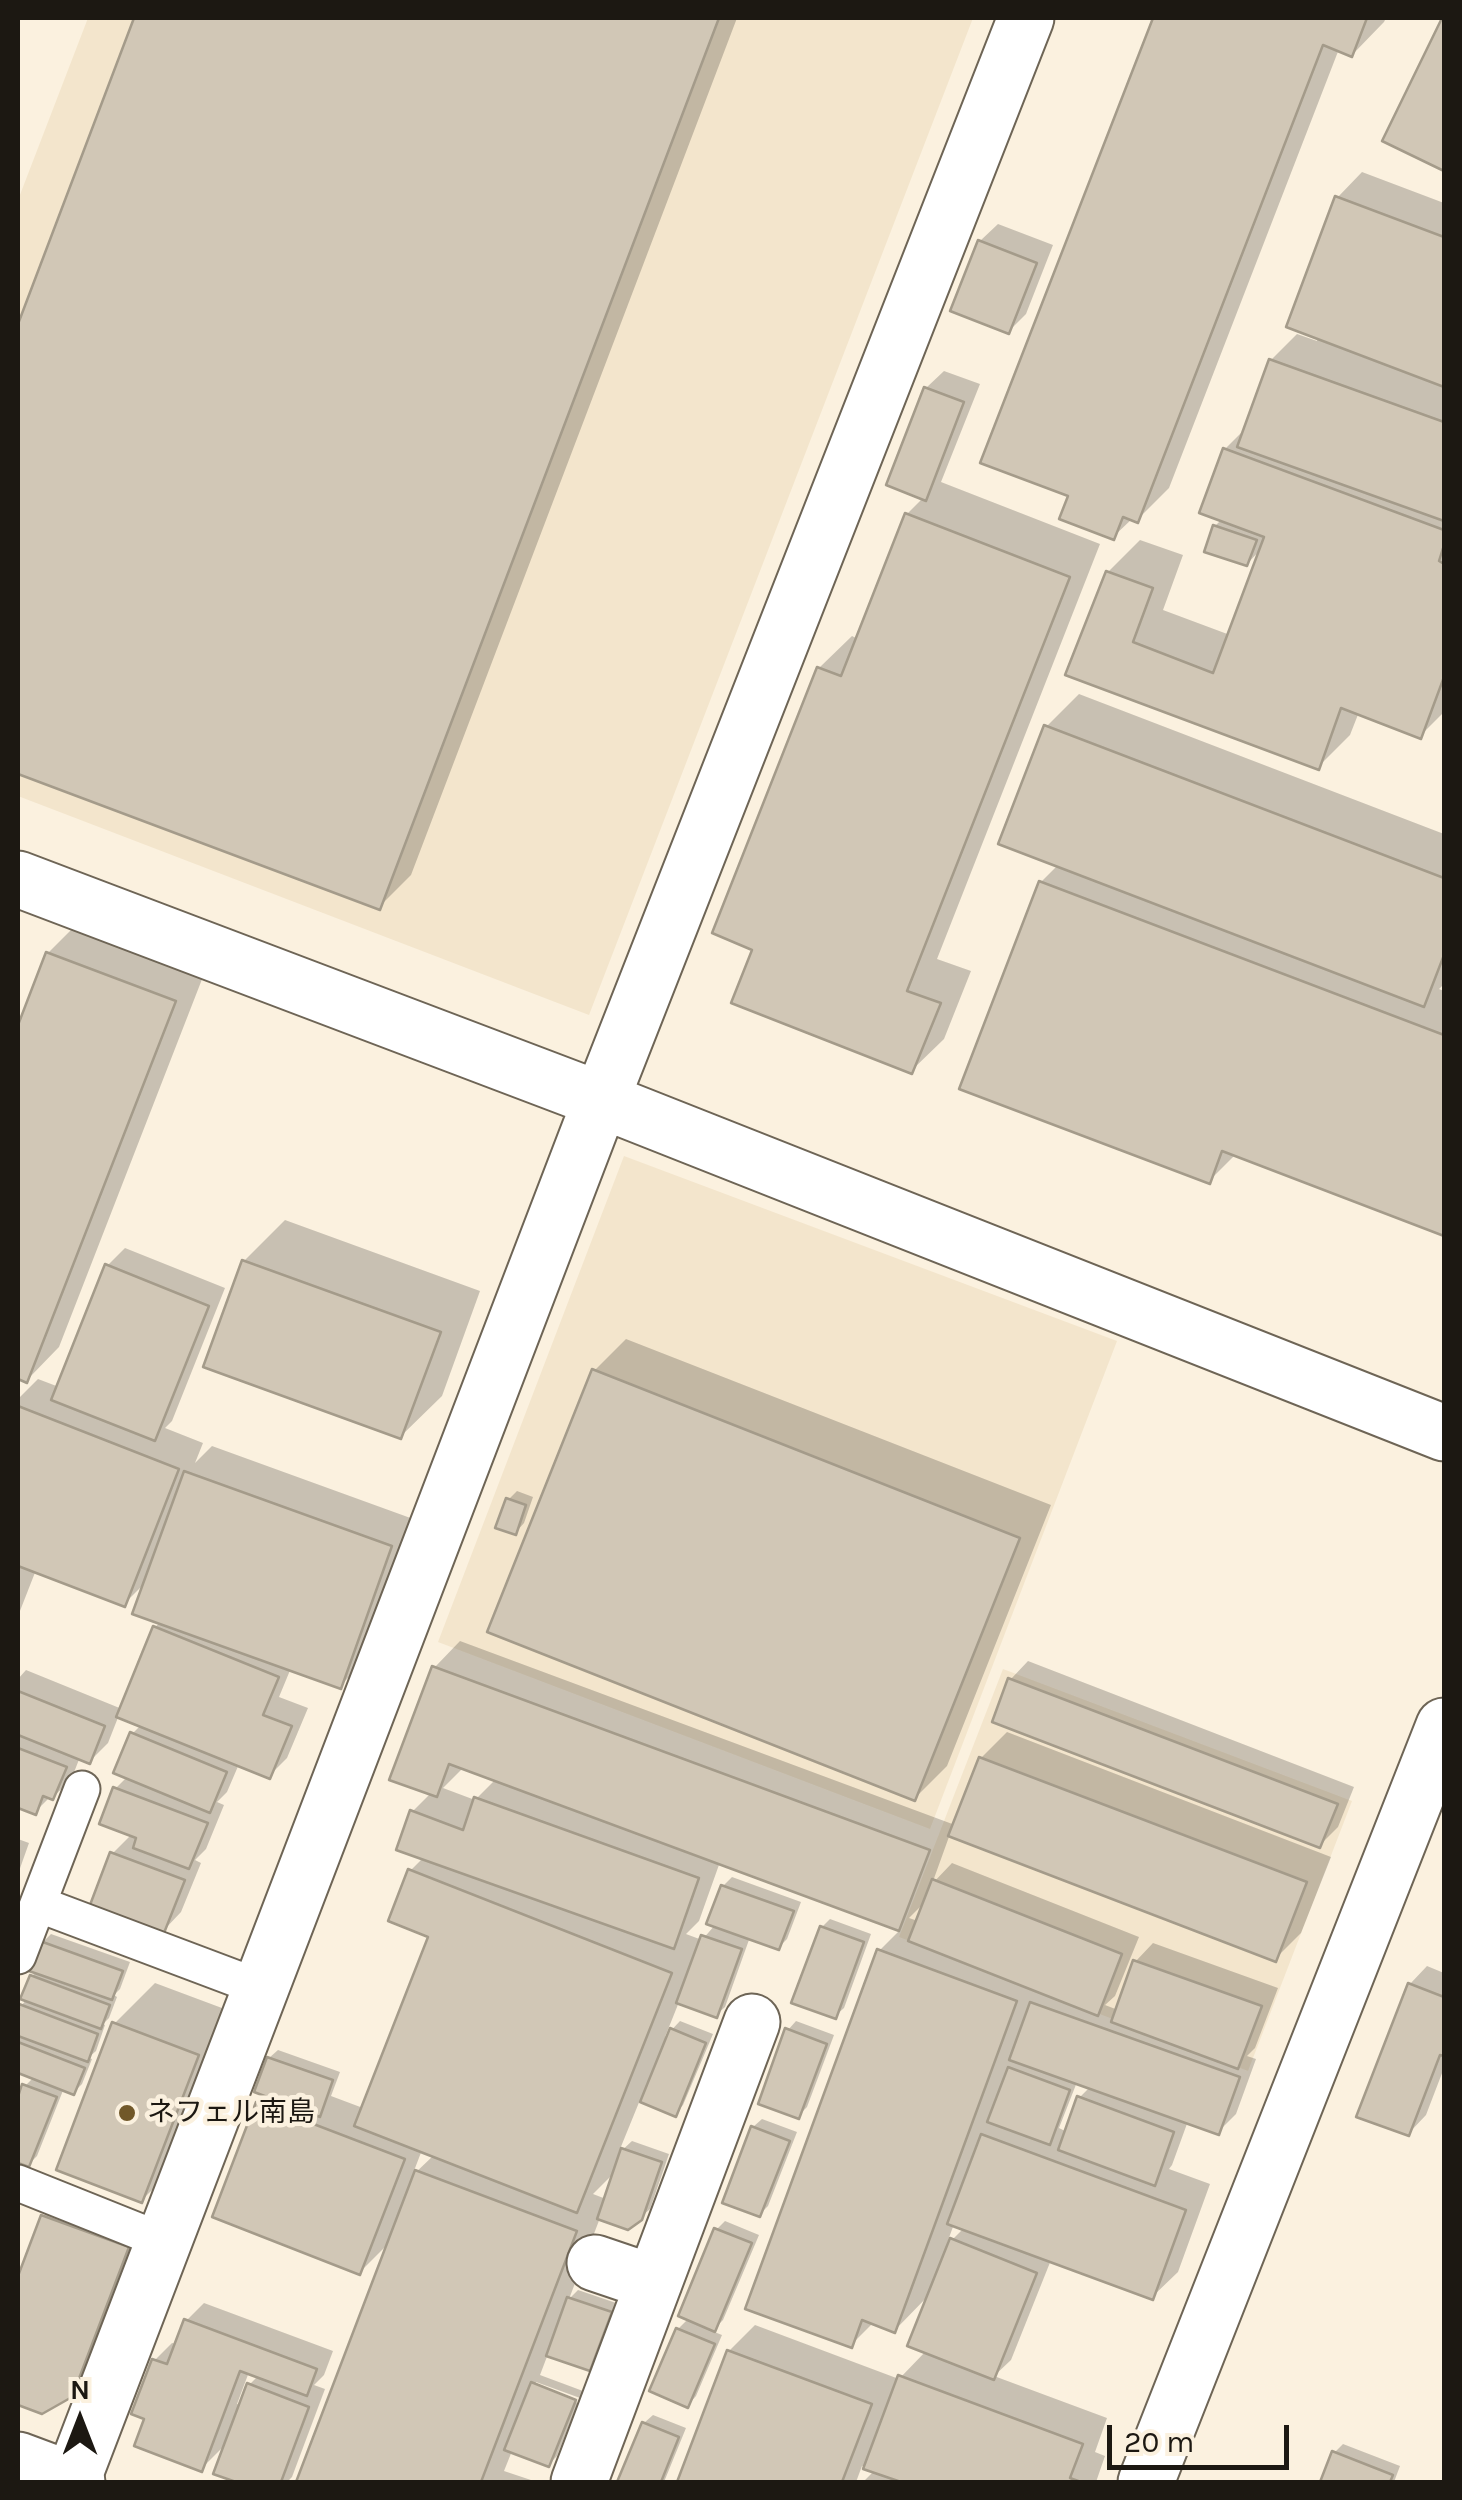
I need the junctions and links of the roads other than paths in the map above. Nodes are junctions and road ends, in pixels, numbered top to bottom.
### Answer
1 (1026, 18) edge
2 (18, 879) edge
3 (601, 1100) junction
4 (1444, 1434) edge
5 (1444, 1726) edge
6 (82, 1789) dead end
7 (38, 1904) junction
8 (18, 1956) edge
9 (260, 1988) junction
10 (752, 2022) dead end
11 (18, 2183) edge
12 (163, 2242) junction
13 (595, 2263) dead end
14 (654, 2283) junction
15 (18, 2460) edge
16 (74, 2482) edge
17 (579, 2482) edge
18 (1146, 2482) edge

1 - 3 street
2 - 3 street
3 - 4 street
3 - 9 street
5 - 18 street
6 - 7 lane
7 - 8 lane
7 - 9 lane
9 - 12 street
10 - 14 street
11 - 12 lane
12 - 16 street
13 - 14 street
14 - 17 street
15 - 16 street

